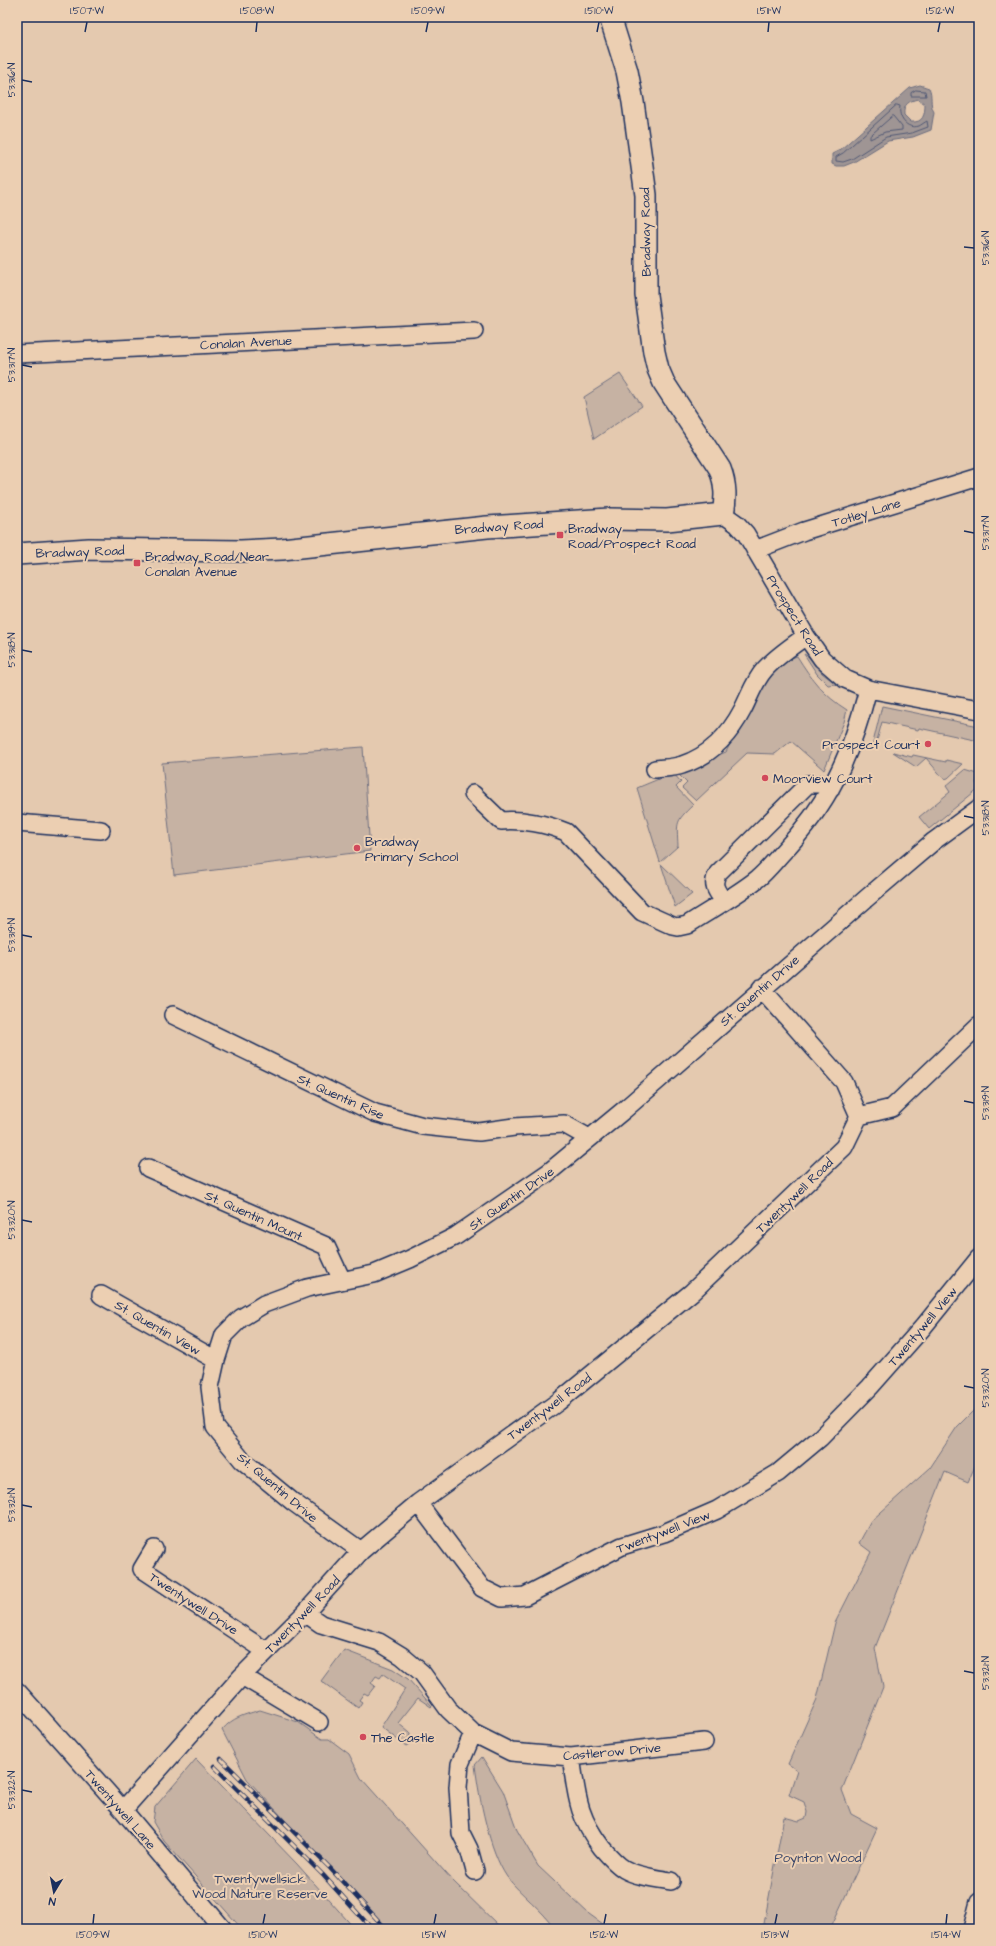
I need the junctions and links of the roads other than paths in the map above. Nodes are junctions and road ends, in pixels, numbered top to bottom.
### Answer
1 (610, 17) edge
2 (474, 330) dead end
3 (17, 354) edge
4 (979, 477) edge
5 (723, 514) junction
6 (755, 550) junction
7 (17, 554) edge
8 (806, 636) junction
9 (868, 690) junction
10 (979, 710) edge
11 (654, 769) dead end
12 (830, 790) junction
13 (473, 794) dead end
14 (979, 808) edge
15 (17, 823) edge
16 (100, 830) dead end
17 (724, 901) junction
18 (761, 988) junction
19 (173, 1015) dead end
20 (979, 1025) edge
21 (859, 1116) junction
22 (589, 1138) junction
23 (148, 1168) dead end
24 (979, 1258) edge
25 (342, 1280) junction
26 (101, 1295) dead end
27 (216, 1360) junction
28 (418, 1503) junction
29 (154, 1549) dead end
30 (361, 1551) junction
31 (305, 1613) junction
32 (266, 1651) junction
33 (242, 1676) junction
34 (17, 1691) edge
35 (319, 1722) dead end
36 (473, 1733) junction
37 (704, 1742) dead end
38 (571, 1757) junction
39 (123, 1810) junction
40 (475, 1871) dead end
41 (671, 1881) dead end
42 (979, 1902) edge
43 (223, 1929) edge
44 (972, 1929) edge

1 - 5 main road, Bradway Road
2 - 3 street, Conalan Avenue
4 - 6 street, Totley Lane
5 - 6 street, Prospect Road
5 - 7 main road, Bradway Road
6 - 8 street, Prospect Road
8 - 9 street, Prospect Road
8 - 11 street
9 - 10 street, Prospect Road
9 - 12 street
12 - 17 street
12 - 17 street
13 - 17 street
14 - 18 street, St. Quentin Drive
15 - 16 street
18 - 21 street
18 - 22 street, St. Quentin Drive
19 - 22 street, St. Quentin Rise
20 - 21 street
21 - 28 street, Twentywell Road
22 - 25 street, St. Quentin Drive
23 - 25 street, St. Quentin Mount
24 - 28 street, Twentywell View
25 - 27 street, St. Quentin Drive
26 - 27 street, St. Quentin View
27 - 30 street, St. Quentin Drive
28 - 30 street, Twentywell Road
29 - 32 street, Twentywell Drive
30 - 31 street, Twentywell Road
31 - 32 street, Twentywell Road
31 - 36 street, Castlerow Drive
32 - 33 street, Twentywell Road
33 - 35 street
33 - 39 street, Twentywell Road
34 - 39 street, Twentywell Lane
36 - 38 street, Castlerow Drive
36 - 40 street
37 - 38 street, Castlerow Drive
38 - 41 street
39 - 43 street, Twentywell Lane
42 - 44 street

